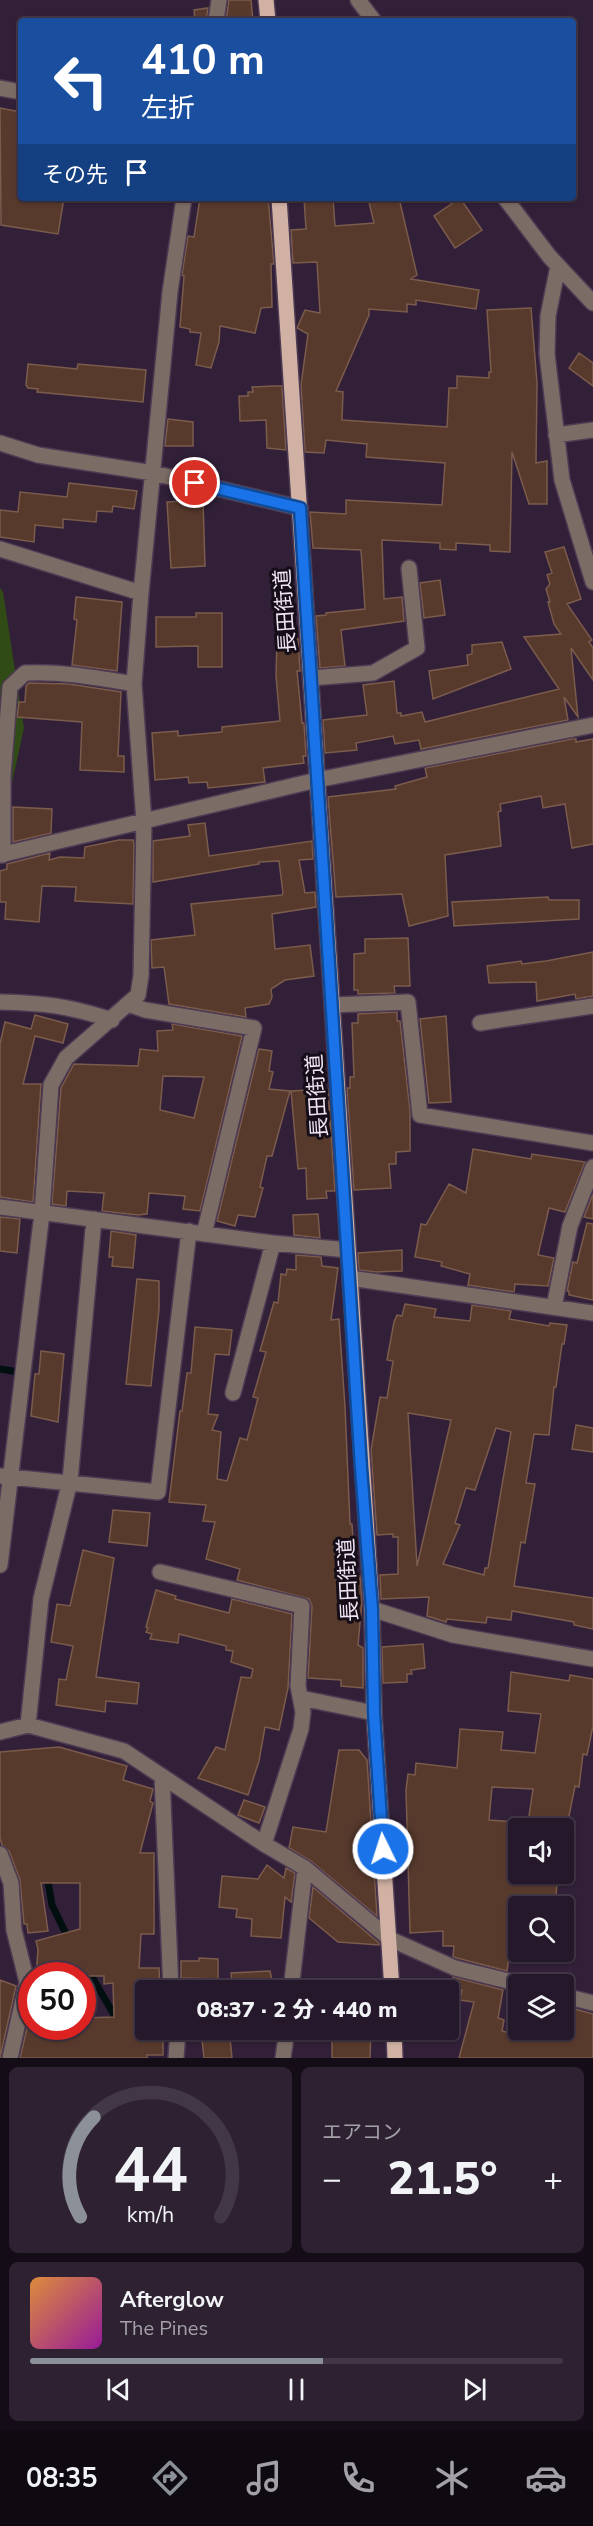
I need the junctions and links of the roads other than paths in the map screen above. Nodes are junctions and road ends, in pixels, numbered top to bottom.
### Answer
1 (219, 0) edge
2 (266, 0) edge
3 (358, 0) edge
4 (216, 18) edge
5 (268, 18) edge
6 (372, 18) edge
7 (0, 88) edge
8 (18, 91) edge
9 (184, 201) edge
10 (279, 201) edge
11 (507, 201) edge
12 (558, 266) junction
13 (593, 303) edge
14 (593, 430) edge
15 (556, 435) junction
16 (0, 443) edge
17 (153, 473) junction
18 (300, 508) junction
19 (0, 549) edge
20 (409, 568) dead end
21 (593, 582) edge
22 (141, 593) junction
23 (311, 678) junction
24 (134, 684) junction
25 (593, 725) edge
26 (2, 777) edge
27 (317, 780) junction
28 (144, 822) junction
29 (1, 855) edge
30 (0, 1002) edge
31 (128, 1004) junction
32 (332, 1005) junction
33 (593, 1006) edge
34 (112, 1020) junction
35 (480, 1023) dead end
36 (593, 1143) edge
37 (593, 1167) edge
38 (0, 1207) edge
39 (42, 1213) junction
40 (94, 1220) junction
41 (196, 1232) junction
42 (273, 1243) junction
43 (348, 1250) junction
44 (350, 1278) junction
45 (554, 1307) junction
46 (593, 1313) edge
47 (233, 1393) dead end
48 (6, 1476) edge
49 (70, 1481) junction
50 (0, 1565) edge
51 (160, 1572) dead end
52 (372, 1609) junction
53 (593, 1659) edge
54 (301, 1698) junction
55 (374, 1713) junction
56 (28, 1725) junction
57 (0, 1732) edge
58 (162, 1776) junction
59 (264, 1844) junction
60 (0, 1854) edge
61 (305, 1868) junction
62 (390, 1939) junction
63 (171, 1980) edge
64 (292, 1980) edge
65 (392, 1980) edge
66 (508, 1981) edge
67 (574, 1998) edge
68 (593, 2003) edge
69 (177, 2040) edge
70 (285, 2040) edge
71 (394, 2040) edge
72 (10, 2058) edge
73 (176, 2058) edge
74 (283, 2058) edge
75 (395, 2058) edge

1 - 4 street
2 - 5 main road
3 - 6 street
7 - 8 street
9 - 17 street
10 - 18 main road, 長田街道
11 - 12 street
12 - 13 street
12 - 15 street
14 - 15 street
15 - 21 street
16 - 17 street
17 - 18 street
17 - 22 street
18 - 23 main road, 長田街道
19 - 22 street
20 - 23 street
22 - 24 street
23 - 27 main road, 長田街道
24 - 26 street
24 - 28 street
25 - 27 street
26 - 29 street
27 - 28 street
27 - 32 main road, 長田街道
28 - 29 street
28 - 31 street
30 - 34 street
31 - 34 street
31 - 41 street
32 - 36 street
32 - 43 main road, 長田街道
33 - 35 street
34 - 39 street
37 - 45 street
38 - 39 street
39 - 40 street
39 - 48 street
40 - 41 street
40 - 49 street
41 - 42 street
41 - 49 street
42 - 43 street
42 - 47 street
43 - 44 main road, 長田街道
44 - 45 street
44 - 52 main road, 長田街道
45 - 46 street
48 - 49 street
48 - 50 street
49 - 56 street
51 - 54 street
52 - 53 street
52 - 55 main road, 長田街道
54 - 55 street
54 - 59 street
55 - 62 main road, 長田街道
56 - 57 street
56 - 58 street
58 - 59 street
58 - 63 street
59 - 61 street
60 - 72 street
61 - 62 street
61 - 64 street
62 - 65 main road, 長田街道
62 - 66 street
67 - 68 street
69 - 73 street
70 - 74 street
71 - 75 main road

